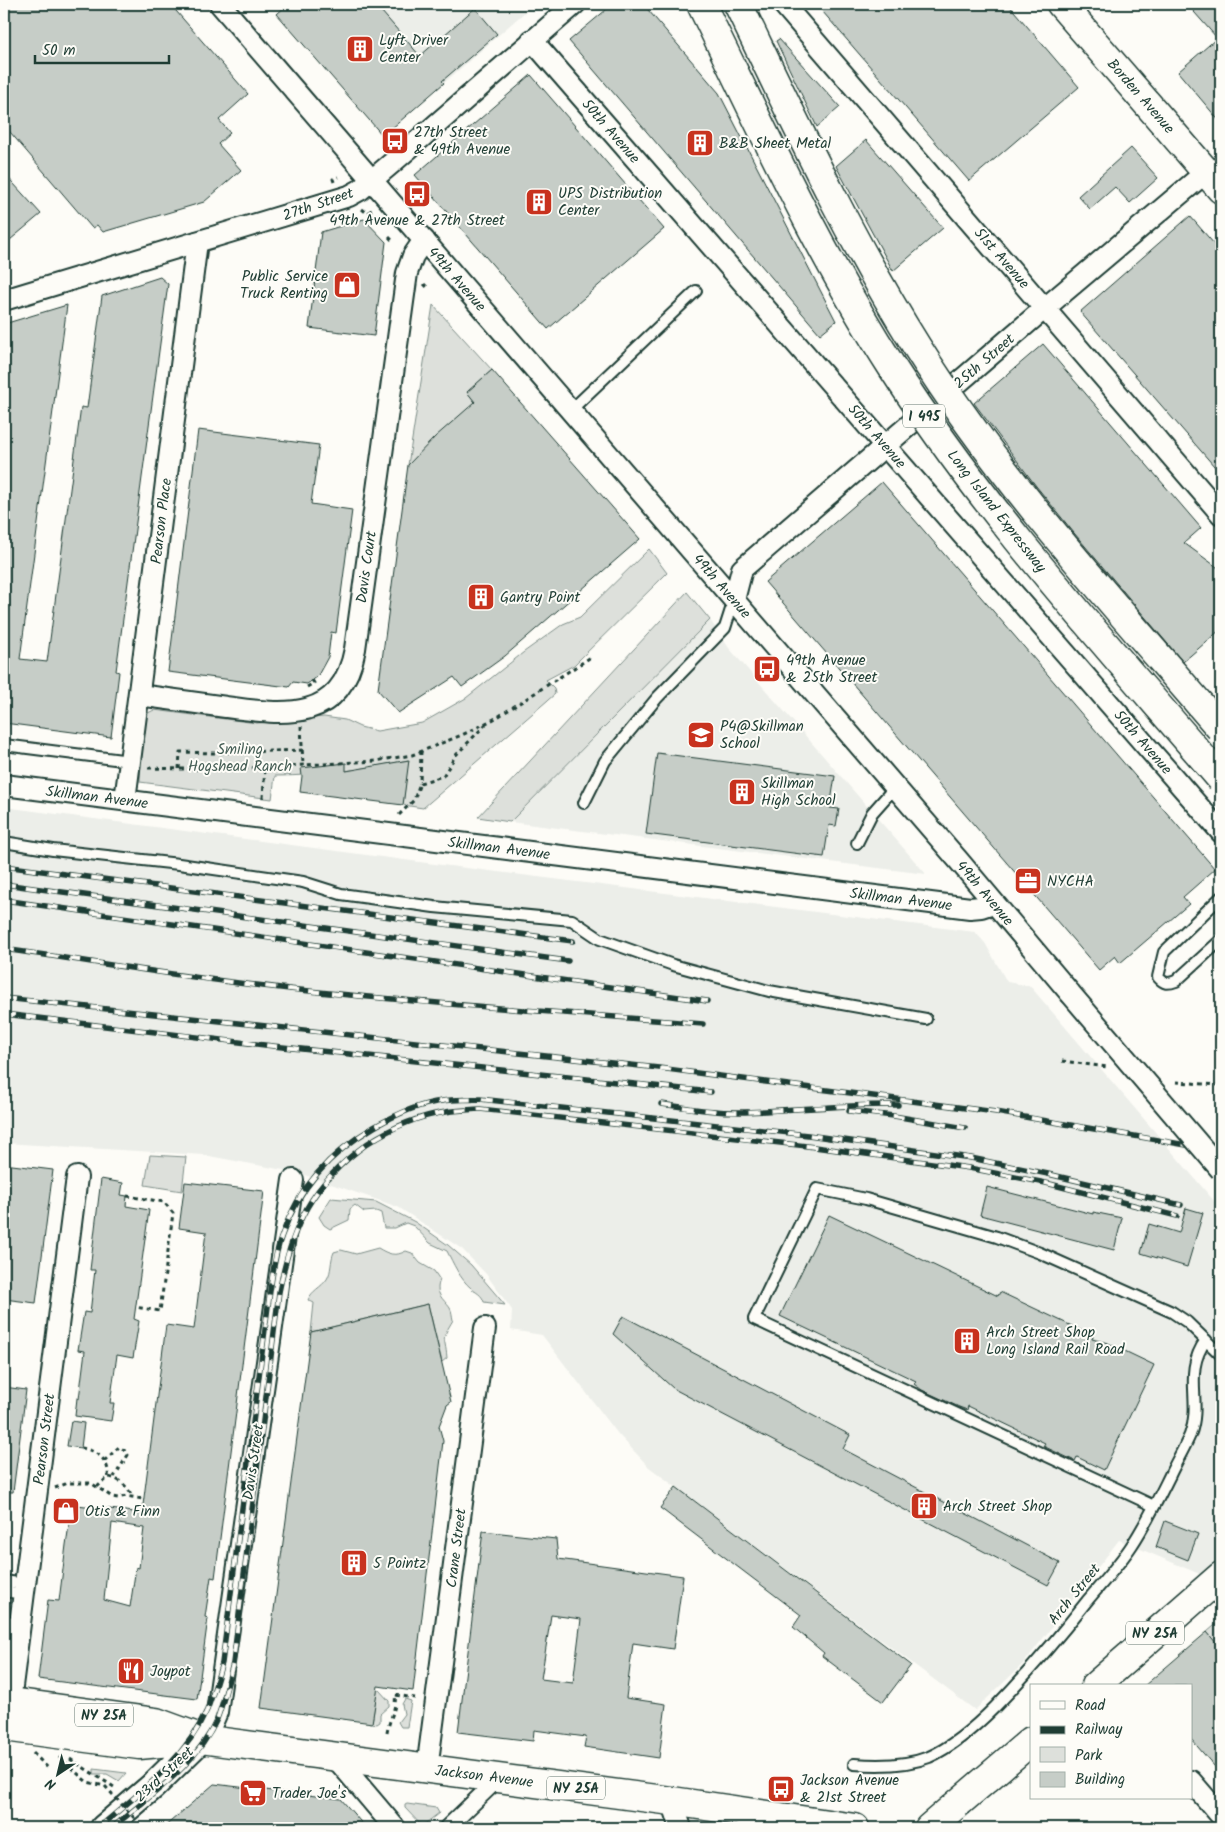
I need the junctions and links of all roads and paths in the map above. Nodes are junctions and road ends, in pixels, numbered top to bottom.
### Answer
1 (220, 4) edge
2 (575, 4) edge
3 (701, 4) edge
4 (738, 4) edge
5 (783, 4) edge
6 (1061, 4) edge
7 (532, 40) junction
8 (372, 180) junction
9 (1214, 180) edge
10 (360, 207) dead end
11 (372, 210) dead end
12 (389, 237) dead end
13 (424, 240) junction
14 (197, 242) junction
15 (394, 242) dead end
16 (424, 283) dead end
17 (429, 289) dead end
18 (696, 291) dead end
19 (4, 300) edge
20 (1045, 308) junction
21 (571, 410) junction
22 (885, 446) junction
23 (1221, 514) edge
24 (734, 600) junction
25 (591, 657) dead end
26 (139, 695) junction
27 (296, 712) junction
28 (489, 722) junction
29 (1221, 729) edge
30 (4, 745) edge
31 (303, 750) junction
32 (422, 751) junction
33 (130, 764) junction
34 (303, 765) junction
35 (265, 767) junction
36 (179, 769) junction
37 (1221, 779) edge
38 (420, 783) junction
39 (4, 785) edge
40 (895, 788) junction
41 (263, 798) dead end
42 (125, 800) junction
43 (584, 803) dead end
44 (399, 816) dead end
45 (1221, 832) edge
46 (4, 842) edge
47 (857, 842) dead end
48 (1220, 902) edge
49 (993, 903) junction
50 (1221, 940) edge
51 (926, 1019) dead end
52 (1062, 1061) dead end
53 (1107, 1067) dead end
54 (1176, 1082) dead end
55 (1219, 1085) dead end
56 (1221, 1170) edge
57 (77, 1177) dead end
58 (293, 1180) dead end
59 (127, 1196) dead end
60 (135, 1307) dead end
61 (485, 1328) dead end
62 (1206, 1340) junction
63 (1221, 1355) edge
64 (81, 1448) dead end
65 (104, 1460) junction
66 (108, 1476) junction
67 (114, 1477) junction
68 (98, 1487) junction
69 (55, 1488) dead end
70 (132, 1496) junction
71 (143, 1498) dead end
72 (1154, 1506) junction
73 (1218, 1579) edge
74 (4, 1581) edge
75 (25, 1589) junction
76 (4, 1592) edge
77 (12, 1622) edge
78 (1102, 1683) edge
79 (415, 1698) dead end
80 (6, 1710) edge
81 (387, 1733) dead end
82 (201, 1739) junction
83 (1030, 1742) edge
84 (33, 1752) dead end
85 (55, 1753) dead end
86 (336, 1757) junction
87 (69, 1758) dead end
88 (854, 1764) dead end
89 (48, 1768) dead end
90 (427, 1769) junction
91 (499, 1778) junction
92 (1192, 1782) edge
93 (114, 1787) dead end
94 (672, 1801) junction
95 (1221, 1816) edge
96 (117, 1824) edge
97 (395, 1828) edge
98 (447, 1828) edge
99 (681, 1828) edge
100 (855, 1828) edge
101 (929, 1828) edge

1 - 8 street, 49th Avenue
2 - 7 street, 27th Street
3 - 37 main road, Long Island Expressway / I 495, bridge
4 - 29 main road, Long Island Expressway / I 495, bridge
5 - 20 street, 51st Avenue
6 - 9 main road, Borden Avenue
7 - 8 street, 27th Street
7 - 22 street, 50th Avenue
8 - 13 street, 49th Avenue
8 - 14 street, 27th Street
9 - 20 street, 25th Street
10 - 11 path
12 - 15 path
13 - 21 street, 49th Avenue
13 - 27 street, Davis Court
14 - 19 street, 27th Street
14 - 26 street, Pearson Place
16 - 17 path
18 - 21 lane
20 - 22 street, 25th Street
20 - 23 street, 51st Avenue
21 - 24 street, 49th Avenue
22 - 24 street, 25th Street
22 - 45 street, 50th Avenue
24 - 40 street, 49th Avenue
24 - 43 lane
25 - 28 path
26 - 27 street, Davis Court
26 - 33 street, Pearson Place
27 - 31 path
28 - 32 path
28 - 38 path
30 - 33 lane
31 - 34 path
31 - 36 path
32 - 34 path
32 - 38 path
33 - 36 path
33 - 42 street, Pearson Place
34 - 35 path
35 - 36 path
35 - 41 path
38 - 44 path
39 - 42 street, Skillman Avenue
40 - 47 lane
40 - 49 street, 49th Avenue
42 - 49 street, Skillman Avenue
46 - 51 lane
48 - 50 lane
49 - 56 street, 49th Avenue, bridge
52 - 53 path
54 - 55 path
57 - 75 street, Pearson Street
58 - 82 street, Davis Street
59 - 60 path
61 - 90 street, Crane Street
62 - 63 lane
62 - 72 lane, Arch Street
62 - 72 lane
64 - 65 path
65 - 66 path
65 - 67 path
66 - 67 path
66 - 68 path
67 - 70 path
68 - 69 path
68 - 70 path
70 - 71 path
72 - 88 lane, Arch Street
73 - 78 main road, NY 25A
74 - 75 lane
75 - 76 lane
75 - 77 street, Pearson Street
77 - 80 street, Pearson Street
79 - 81 path
80 - 82 main road, Jackson Avenue / NY 25A
82 - 86 main road, Jackson Avenue / NY 25A
82 - 96 street, 23rd Street
83 - 101 main road
84 - 89 path
85 - 96 path, bridge
86 - 90 main road, Jackson Avenue / NY 25A
86 - 97 street
87 - 93 path
90 - 91 main road, Jackson Avenue / NY 25A
91 - 94 main road, Jackson Avenue / NY 25A
91 - 98 street
92 - 95 street
94 - 99 street
94 - 100 main road, Jackson Avenue / NY 25A

